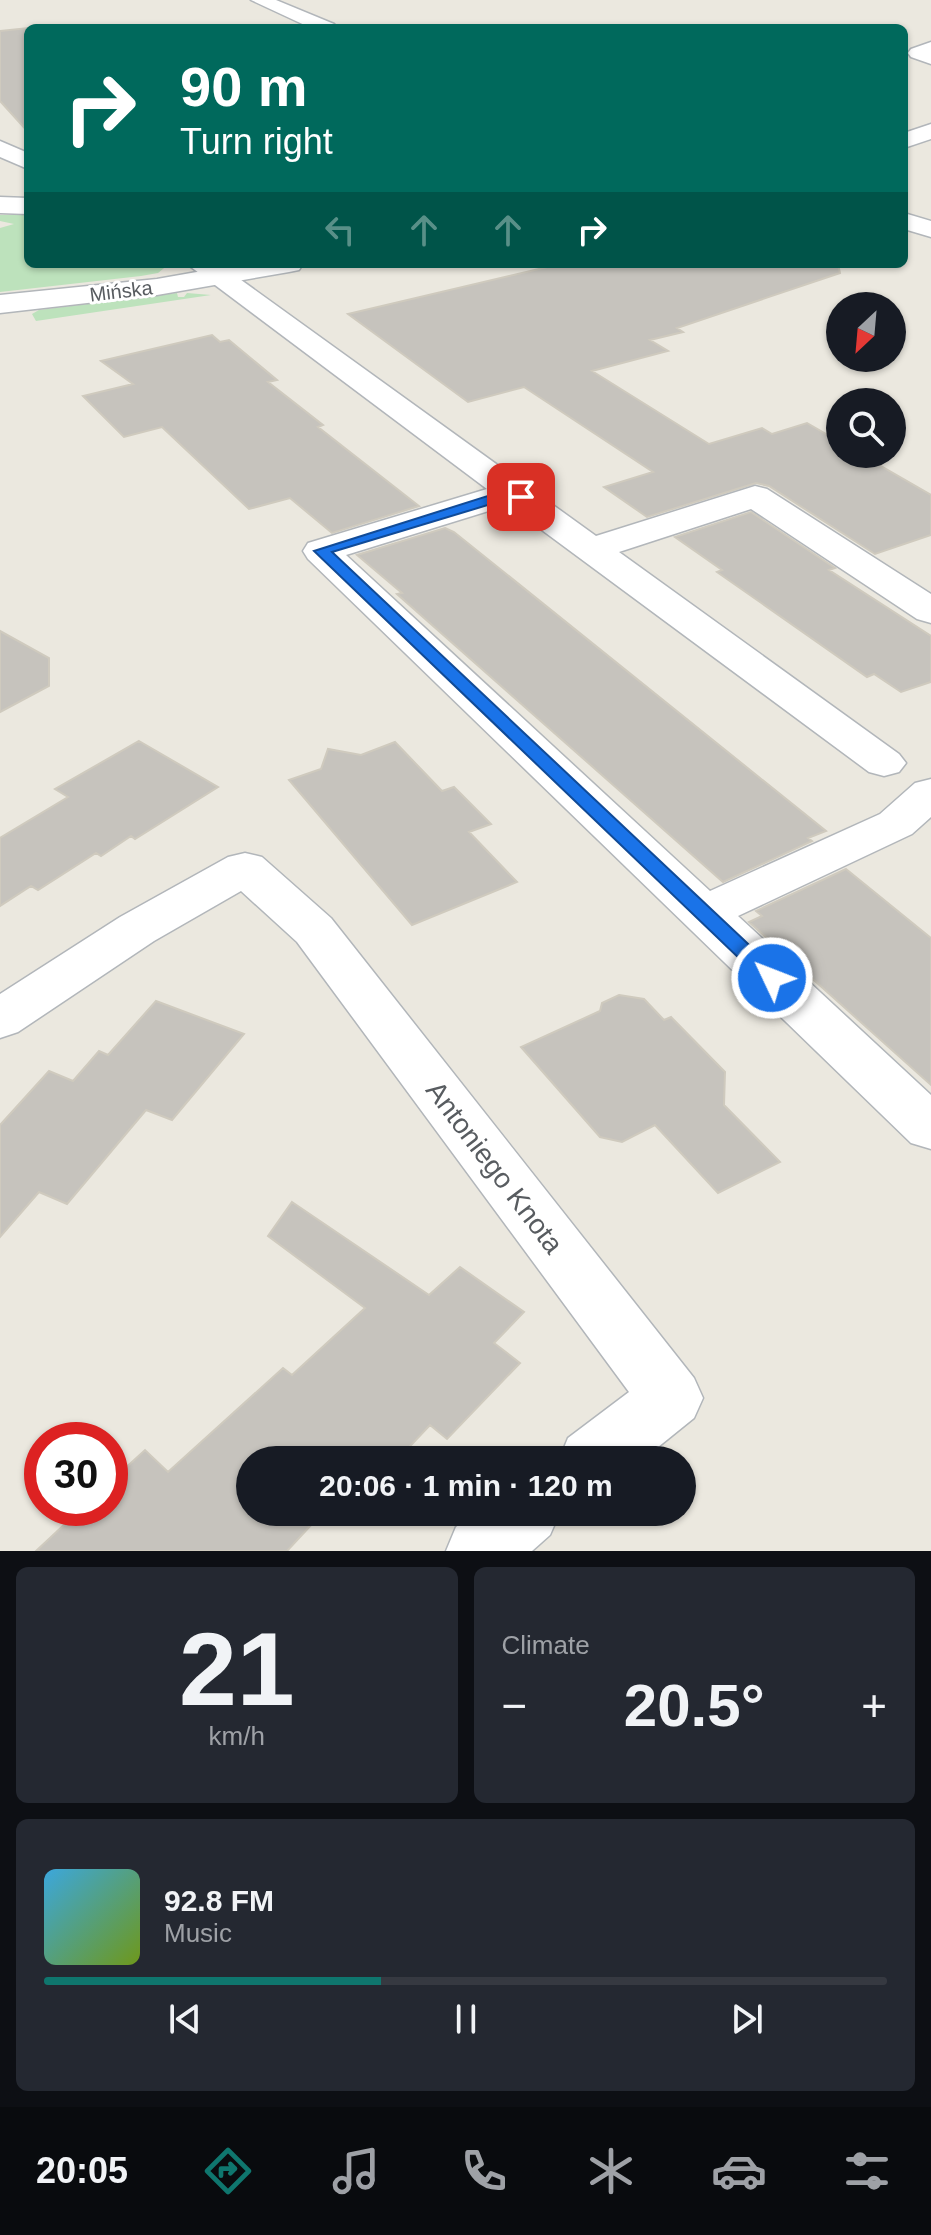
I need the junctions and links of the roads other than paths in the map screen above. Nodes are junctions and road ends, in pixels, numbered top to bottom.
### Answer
1 (260, 0) edge
2 (317, 24) edge
3 (931, 48) edge
4 (908, 58) edge
5 (931, 59) edge
6 (931, 131) edge
7 (908, 140) edge
8 (0, 148) edge
9 (24, 160) edge
10 (908, 222) edge
11 (931, 229) edge
12 (236, 268) edge
13 (209, 270) edge
14 (0, 304) edge
15 (496, 497) junction
16 (592, 549) junction
17 (931, 572) edge
18 (895, 587) junction
19 (931, 611) edge
20 (884, 763) dead end
21 (931, 793) edge
22 (704, 913) junction
23 (0, 1019) edge
24 (931, 1128) edge
25 (610, 1446) edge
26 (510, 1526) edge
27 (481, 1551) edge

1 - 2 street
3 - 5 street
4 - 5 street
6 - 7 street
8 - 9 street
10 - 11 street
12 - 13 street, Mińska
13 - 14 street, Mińska
13 - 15 street
15 - 16 street
15 - 22 street
16 - 18 street
16 - 20 street
17 - 18 street
18 - 19 street
21 - 22 street
22 - 24 street
23 - 25 street, Antoniego Knota
26 - 27 street

